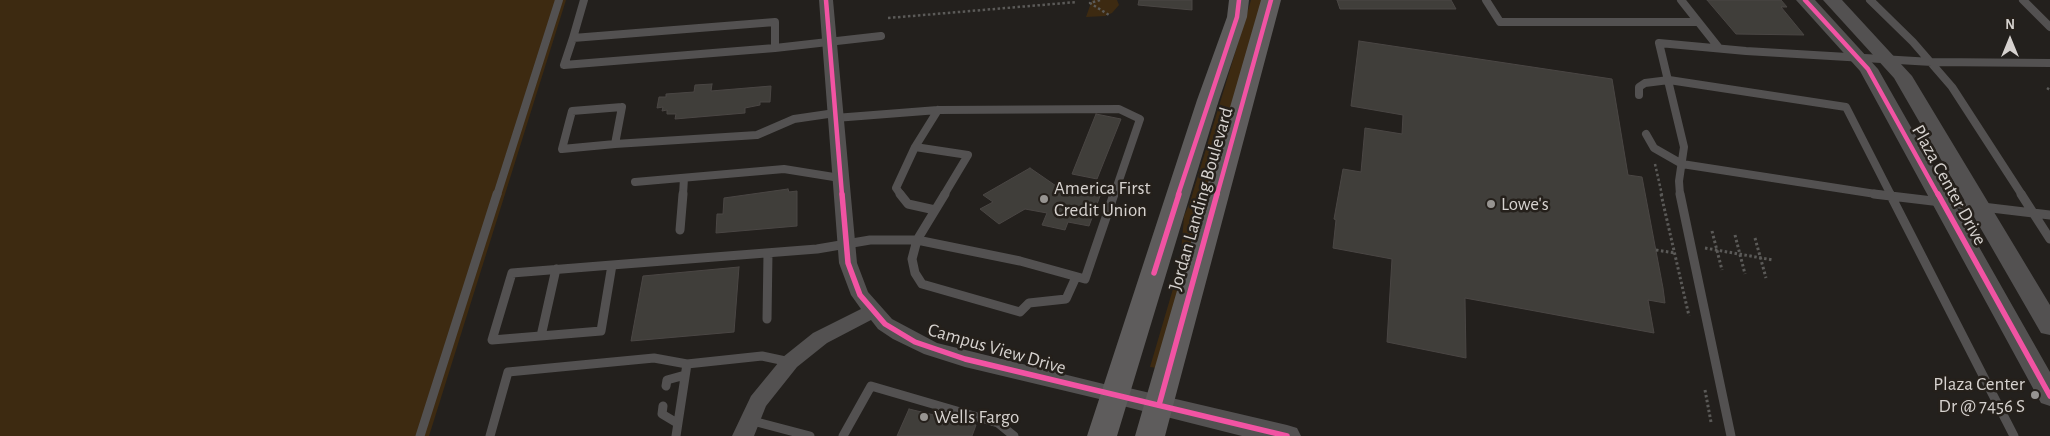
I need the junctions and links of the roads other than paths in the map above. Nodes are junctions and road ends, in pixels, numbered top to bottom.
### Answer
1 (559, 0) edge
2 (584, 0) edge
3 (826, 0) edge
4 (1239, 0) edge
5 (1270, 0) edge
6 (1486, 0) edge
7 (1681, 0) edge
8 (1805, 0) edge
9 (1832, 0) edge
10 (1870, 0) edge
11 (2022, 0) edge
12 (1698, 22) junction
13 (2050, 27) edge
14 (881, 36) dead end
15 (573, 38) junction
16 (829, 43) junction
17 (775, 48) junction
18 (1719, 48) junction
19 (1859, 57) junction
20 (1889, 59) junction
21 (1932, 62) junction
22 (2050, 63) edge
23 (1669, 80) junction
24 (1639, 95) dead end
25 (938, 110) junction
26 (835, 116) junction
27 (1646, 134) dead end
28 (615, 144) junction
29 (915, 147) junction
30 (1682, 164) junction
31 (684, 178) junction
32 (840, 178) junction
33 (635, 182) dead end
34 (1893, 197) junction
35 (1942, 203) junction
36 (1980, 208) junction
37 (935, 210) junction
38 (2035, 215) junction
39 (2050, 215) edge
40 (680, 230) dead end
41 (2050, 239) edge
42 (917, 240) junction
43 (846, 244) junction
44 (768, 253) junction
45 (612, 265) junction
46 (556, 269) junction
47 (1080, 278) junction
48 (873, 311) junction
49 (767, 319) dead end
50 (2050, 326) edge
51 (541, 336) junction
52 (790, 362) junction
53 (687, 364) junction
54 (685, 375) junction
55 (666, 386) dead end
56 (1116, 395) junction
57 (2050, 396) edge
58 (1159, 405) junction
59 (663, 406) dead end
60 (678, 423) junction
61 (746, 428) edge
62 (420, 436) edge
63 (490, 436) edge
64 (676, 436) edge
65 (810, 436) edge
66 (843, 436) edge
67 (1014, 436) edge
68 (1102, 436) edge
69 (1150, 436) edge
70 (1287, 436) edge
71 (1731, 436) edge
72 (2014, 436) edge

1 - 62 lane
2 - 15 lane
3 - 16 street, Campus View Drive
4 - 56 main road, Jordan Landing Boulevard
5 - 58 main road, Jordan Landing Boulevard
6 - 12 lane
7 - 12 lane
8 - 19 street, Plaza Center Drive
9 - 20 street, Plaza Center Drive
10 - 21 lane
11 - 13 lane
12 - 18 lane
14 - 16 lane
15 - 17 lane
15 - 17 lane
16 - 17 lane
16 - 26 street, Campus View Drive
18 - 19 lane
18 - 23 lane
19 - 20 lane
19 - 35 street, Plaza Center Drive
20 - 21 lane
20 - 36 street, Plaza Center Drive
21 - 22 lane
21 - 38 lane
23 - 24 lane
23 - 30 lane
23 - 34 lane
25 - 26 lane
25 - 29 lane
25 - 47 lane
26 - 28 lane
26 - 32 street, Campus View Drive
27 - 30 lane
28 - 28 lane
29 - 37 lane
29 - 37 lane
30 - 34 lane
30 - 71 lane
31 - 32 lane
31 - 33 lane
31 - 40 lane
32 - 43 street, Campus View Drive
34 - 35 lane
34 - 72 lane
35 - 36 lane
35 - 57 street, Plaza Center Drive
36 - 38 lane
36 - 50 street, Plaza Center Drive
37 - 42 lane
38 - 39 lane
38 - 41 lane
42 - 43 lane
42 - 47 lane
42 - 47 lane
43 - 44 lane
43 - 48 street, Campus View Drive
44 - 45 lane
44 - 49 lane
45 - 46 lane
45 - 51 lane
46 - 51 lane
46 - 51 lane
48 - 52 street
48 - 56 street, Campus View Drive
52 - 53 lane
52 - 61 street
53 - 54 lane
53 - 63 lane
54 - 55 lane
54 - 60 lane
56 - 58 street, Campus View Drive
56 - 68 main road, Jordan Landing Boulevard
58 - 69 main road, Jordan Landing Boulevard
58 - 70 street, Campus View Drive
59 - 60 lane
60 - 64 lane
61 - 65 lane
66 - 67 lane

